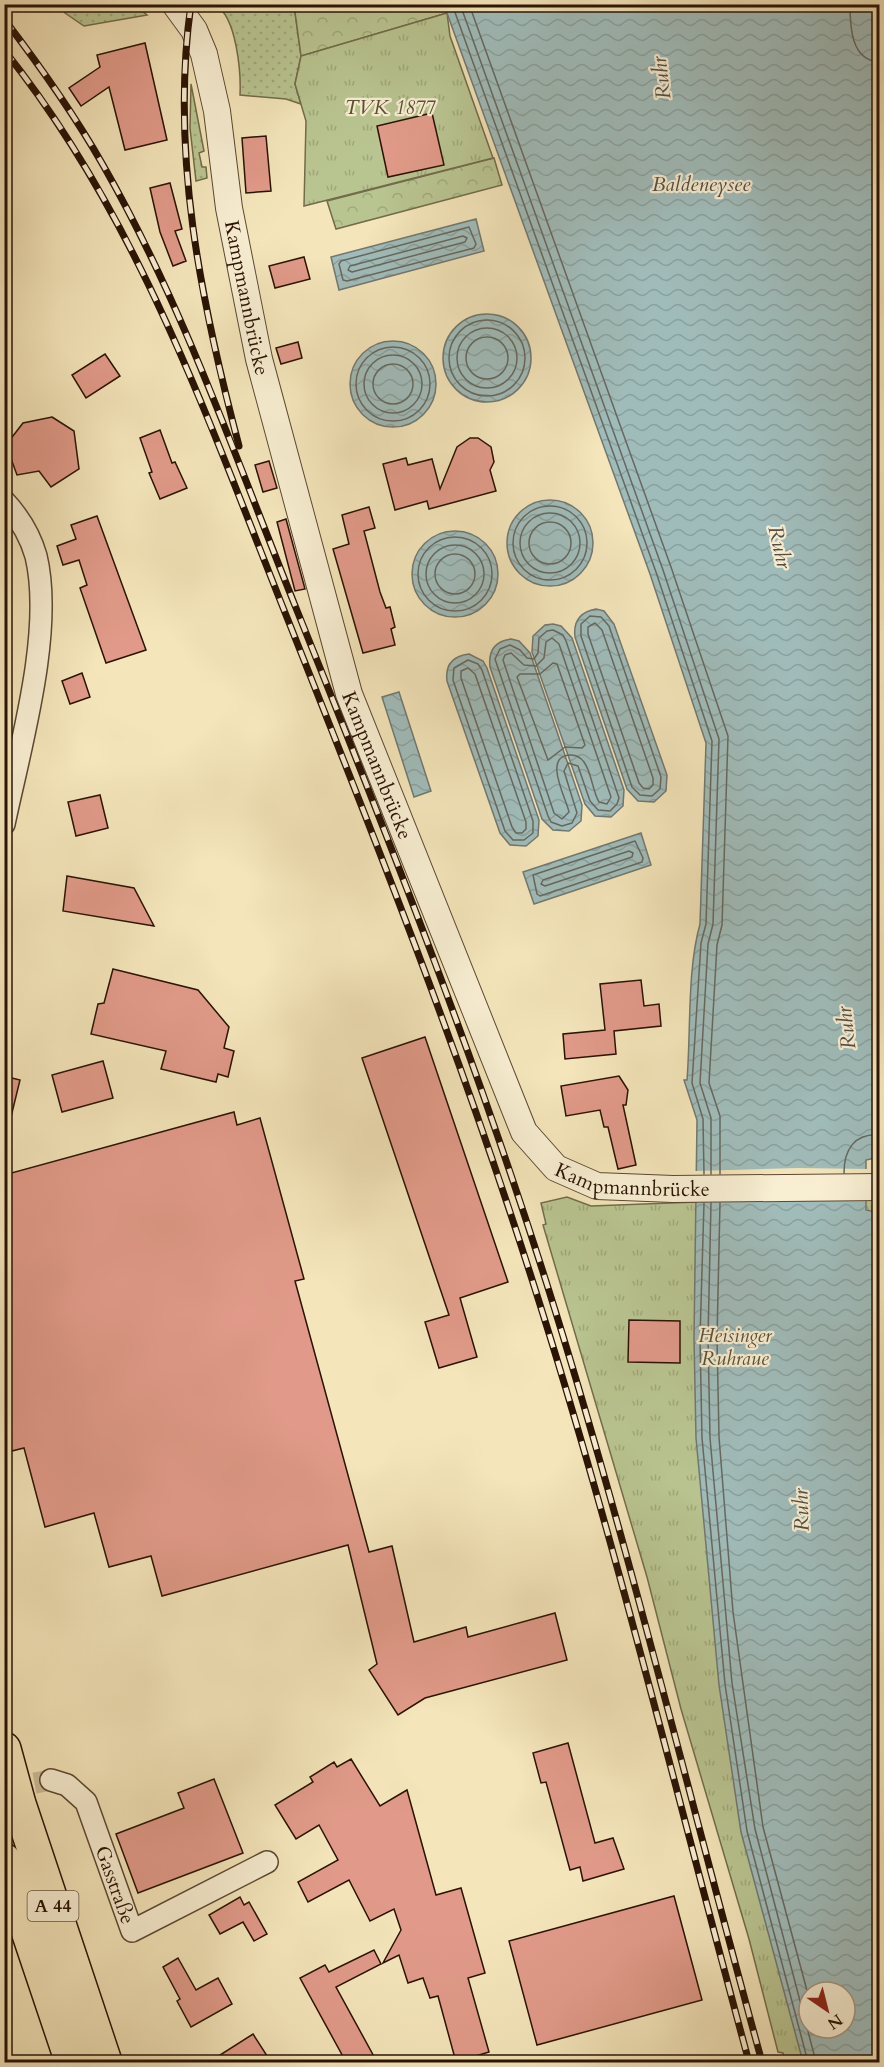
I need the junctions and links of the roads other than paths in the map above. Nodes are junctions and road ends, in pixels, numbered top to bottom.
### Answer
1 (181, 12) edge
2 (4, 501) edge
3 (4, 825) edge
4 (879, 1187) edge
5 (4, 1749) edge
6 (51, 1780) tunnel mouth
7 (4, 1860) edge
8 (267, 1862) dead end
9 (72, 2062) edge
10 (105, 2062) edge

1 - 4 street, Kampmannbrücke
2 - 3 street
5 - 10 highway, A 44
6 - 8 street, Gasstraße
7 - 9 highway, A 44

